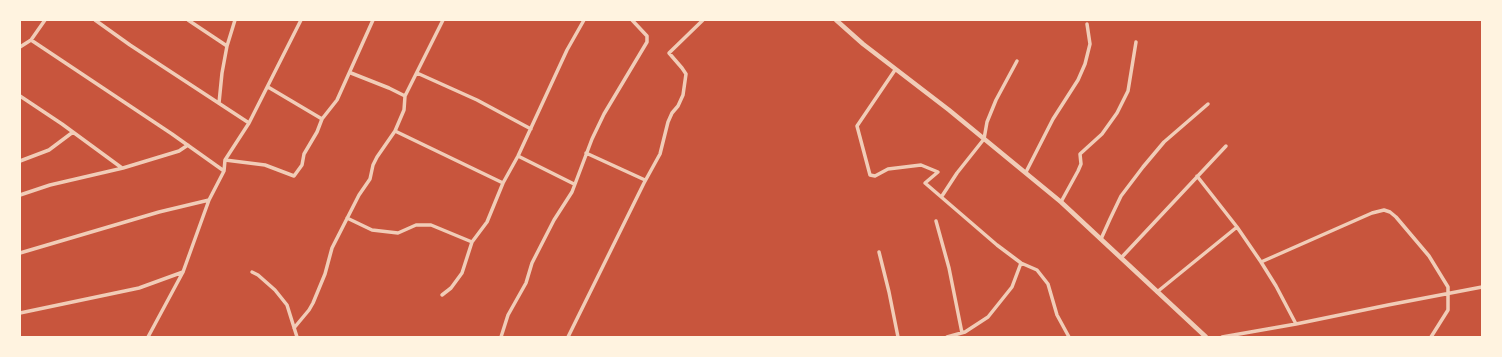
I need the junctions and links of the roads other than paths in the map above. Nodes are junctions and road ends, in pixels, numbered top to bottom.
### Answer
1 (45, 20) edge
2 (95, 20) edge
3 (188, 20) edge
4 (235, 20) edge
5 (301, 20) edge
6 (374, 20) edge
7 (443, 20) edge
8 (584, 20) edge
9 (632, 20) edge
10 (703, 20) edge
11 (836, 20) edge
12 (1087, 24) dead end
13 (30, 40) junction
14 (1136, 42) dead end
15 (227, 46) junction
16 (20, 47) edge
17 (1017, 61) dead end
18 (896, 70) junction
19 (351, 73) junction
20 (417, 73) junction
21 (268, 87) junction
22 (20, 96) edge
23 (405, 96) junction
24 (219, 103) junction
25 (1208, 104) dead end
26 (322, 119) junction
27 (249, 124) junction
28 (531, 128) junction
29 (395, 131) junction
30 (73, 132) junction
31 (984, 139) junction
32 (188, 145) junction
33 (1226, 146) dead end
34 (586, 153) junction
35 (518, 156) junction
36 (225, 160) junction
37 (20, 161) edge
38 (122, 168) junction
39 (224, 171) junction
40 (1026, 172) junction
41 (1197, 176) junction
42 (645, 180) junction
43 (503, 183) junction
44 (574, 184) junction
45 (20, 195) edge
46 (942, 196) junction
47 (209, 200) junction
48 (1061, 202) junction
49 (347, 218) junction
50 (936, 221) dead end
51 (1237, 227) junction
52 (1101, 239) junction
53 (472, 242) junction
54 (879, 252) dead end
55 (20, 253) edge
56 (1121, 258) junction
57 (1261, 262) junction
58 (1020, 263) junction
59 (183, 272) junction
60 (252, 272) dead end
61 (1482, 286) edge
62 (1158, 292) junction
63 (1448, 294) junction
64 (442, 295) dead end
65 (20, 313) edge
66 (1296, 324) junction
67 (294, 328) junction
68 (962, 333) junction
69 (148, 337) edge
70 (297, 337) edge
71 (501, 337) edge
72 (568, 337) edge
73 (898, 337) edge
74 (947, 337) edge
75 (1069, 337) edge
76 (1206, 337) edge
77 (1222, 337) edge
78 (1432, 337) edge

1 - 13 street
2 - 24 street
3 - 15 street
4 - 15 street
5 - 21 street
6 - 19 street
7 - 20 street
8 - 28 street
9 - 34 street
10 - 42 street
11 - 18 street
12 - 40 street
13 - 16 street
13 - 32 street
14 - 48 street
15 - 24 street
17 - 31 street
18 - 31 street
18 - 46 street
19 - 23 street
19 - 26 street
20 - 23 street
20 - 28 street
21 - 26 street
21 - 27 street
22 - 30 street
23 - 29 street
24 - 27 street
25 - 52 street
26 - 36 street
27 - 36 street
28 - 35 street
29 - 43 street
29 - 49 street
30 - 37 street
30 - 38 street
31 - 40 street
31 - 46 street
32 - 38 street
32 - 39 street
33 - 41 street
34 - 42 street
34 - 44 street
35 - 43 street
35 - 44 street
36 - 39 street
38 - 45 street
39 - 47 street
40 - 48 street
41 - 51 street
41 - 56 street
42 - 72 street
43 - 53 street
44 - 71 street
46 - 58 street
47 - 55 street
47 - 59 street
48 - 52 street
49 - 53 street
49 - 67 street
50 - 68 street
51 - 57 street
51 - 62 street
52 - 56 street
53 - 64 street
54 - 73 street
56 - 62 street
57 - 63 street
57 - 66 street
58 - 68 street
58 - 75 street
59 - 65 street
59 - 69 street
60 - 67 street
61 - 63 street
62 - 76 street
63 - 66 street
63 - 78 street
66 - 77 street
67 - 70 street
68 - 74 street

